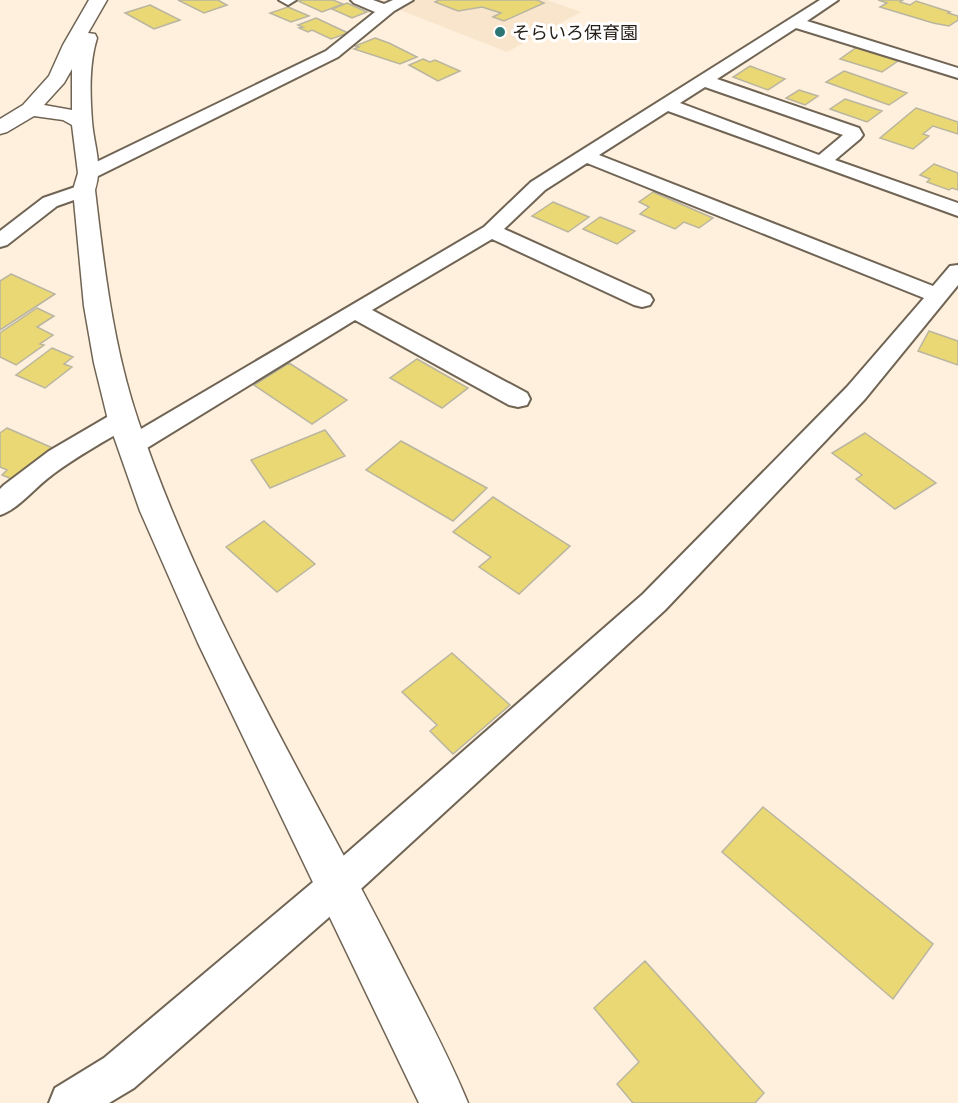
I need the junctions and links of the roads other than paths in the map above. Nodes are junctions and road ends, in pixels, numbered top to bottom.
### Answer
1 (99, 0) edge
2 (359, 0) edge
3 (405, 0) edge
4 (830, 0) edge
5 (385, 10) junction
6 (796, 22) junction
7 (958, 73) edge
8 (702, 80) junction
9 (666, 104) junction
10 (30, 109) junction
11 (82, 122) junction
12 (0, 128) edge
13 (585, 156) junction
14 (822, 162) junction
15 (86, 182) junction
16 (958, 210) edge
17 (492, 231) junction
18 (0, 241) edge
19 (958, 271) edge
20 (936, 295) junction
21 (642, 300) dead end
22 (355, 310) junction
23 (518, 399) dead end
24 (128, 432) junction
25 (0, 505) edge
26 (338, 885) junction
27 (70, 1103) edge
28 (444, 1103) edge

1 - 10 street
1 - 11 street
2 - 5 street
3 - 5 street
4 - 6 street
5 - 15 street
6 - 7 street
6 - 8 street
8 - 9 street
8 - 14 street
9 - 13 street
9 - 14 street
10 - 11 street
10 - 12 street
11 - 15 street
13 - 17 street
13 - 20 street
14 - 16 street
15 - 18 street
15 - 24 street
17 - 21 street
17 - 22 street
19 - 20 street
20 - 26 street
22 - 23 street
22 - 24 street
24 - 25 street
24 - 26 street
26 - 27 street
26 - 28 street

